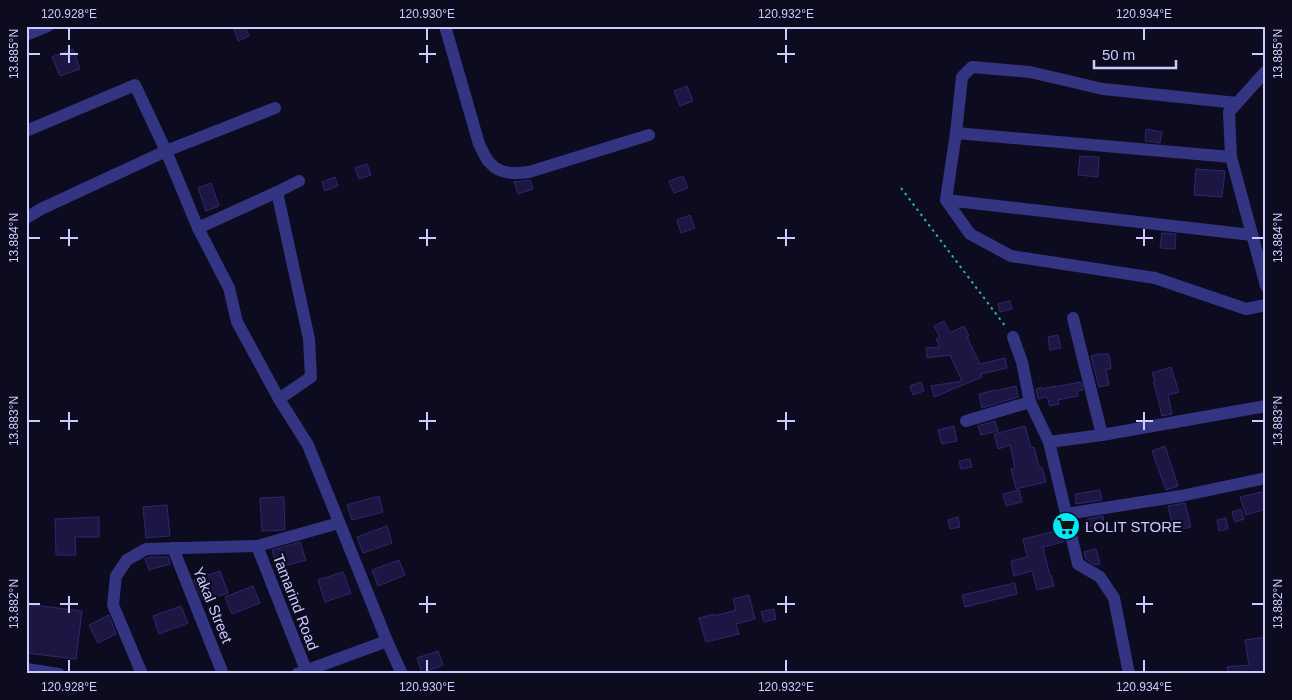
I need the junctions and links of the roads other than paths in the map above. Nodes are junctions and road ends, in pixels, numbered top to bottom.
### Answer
1 (445, 26) edge
2 (1266, 71) edge
3 (1237, 103) junction
4 (275, 108) dead end
5 (26, 130) edge
6 (956, 133) junction
7 (649, 135) dead end
8 (166, 151) junction
9 (1231, 157) junction
10 (299, 181) dead end
11 (277, 192) junction
12 (946, 200) junction
13 (26, 218) edge
14 (198, 228) junction
15 (1252, 235) junction
16 (1266, 286) edge
17 (1266, 306) edge
18 (1073, 318) dead end
19 (1014, 337) road end
20 (279, 399) junction
21 (1030, 402) junction
22 (1266, 406) edge
23 (966, 421) dead end
24 (1102, 435) junction
25 (1049, 442) junction
26 (1266, 478) edge
27 (1066, 514) junction
28 (339, 523) junction
29 (257, 546) junction
30 (173, 548) junction
31 (387, 642) junction
32 (26, 669) edge
33 (301, 672) edge
34 (59, 674) edge
35 (142, 674) edge
36 (223, 674) edge
37 (402, 674) edge
38 (1128, 674) edge

1 - 7 street
2 - 3 street
3 - 6 street
3 - 9 street
4 - 8 street
5 - 8 street
6 - 9 street
6 - 12 street
8 - 13 street
8 - 14 street
9 - 15 street
10 - 11 street
11 - 14 street
11 - 20 street
12 - 15 street
12 - 17 street
14 - 20 street
15 - 16 street
18 - 24 street
19 - 21 street
20 - 28 street
21 - 23 street
21 - 25 street
22 - 24 street
24 - 25 street
25 - 27 street
26 - 27 street
27 - 38 street
28 - 29 street
28 - 31 street
29 - 30 street
29 - 33 street, Tamarind Road
30 - 35 street
30 - 36 street, Yakal Street
31 - 33 street
31 - 37 street
32 - 34 street

